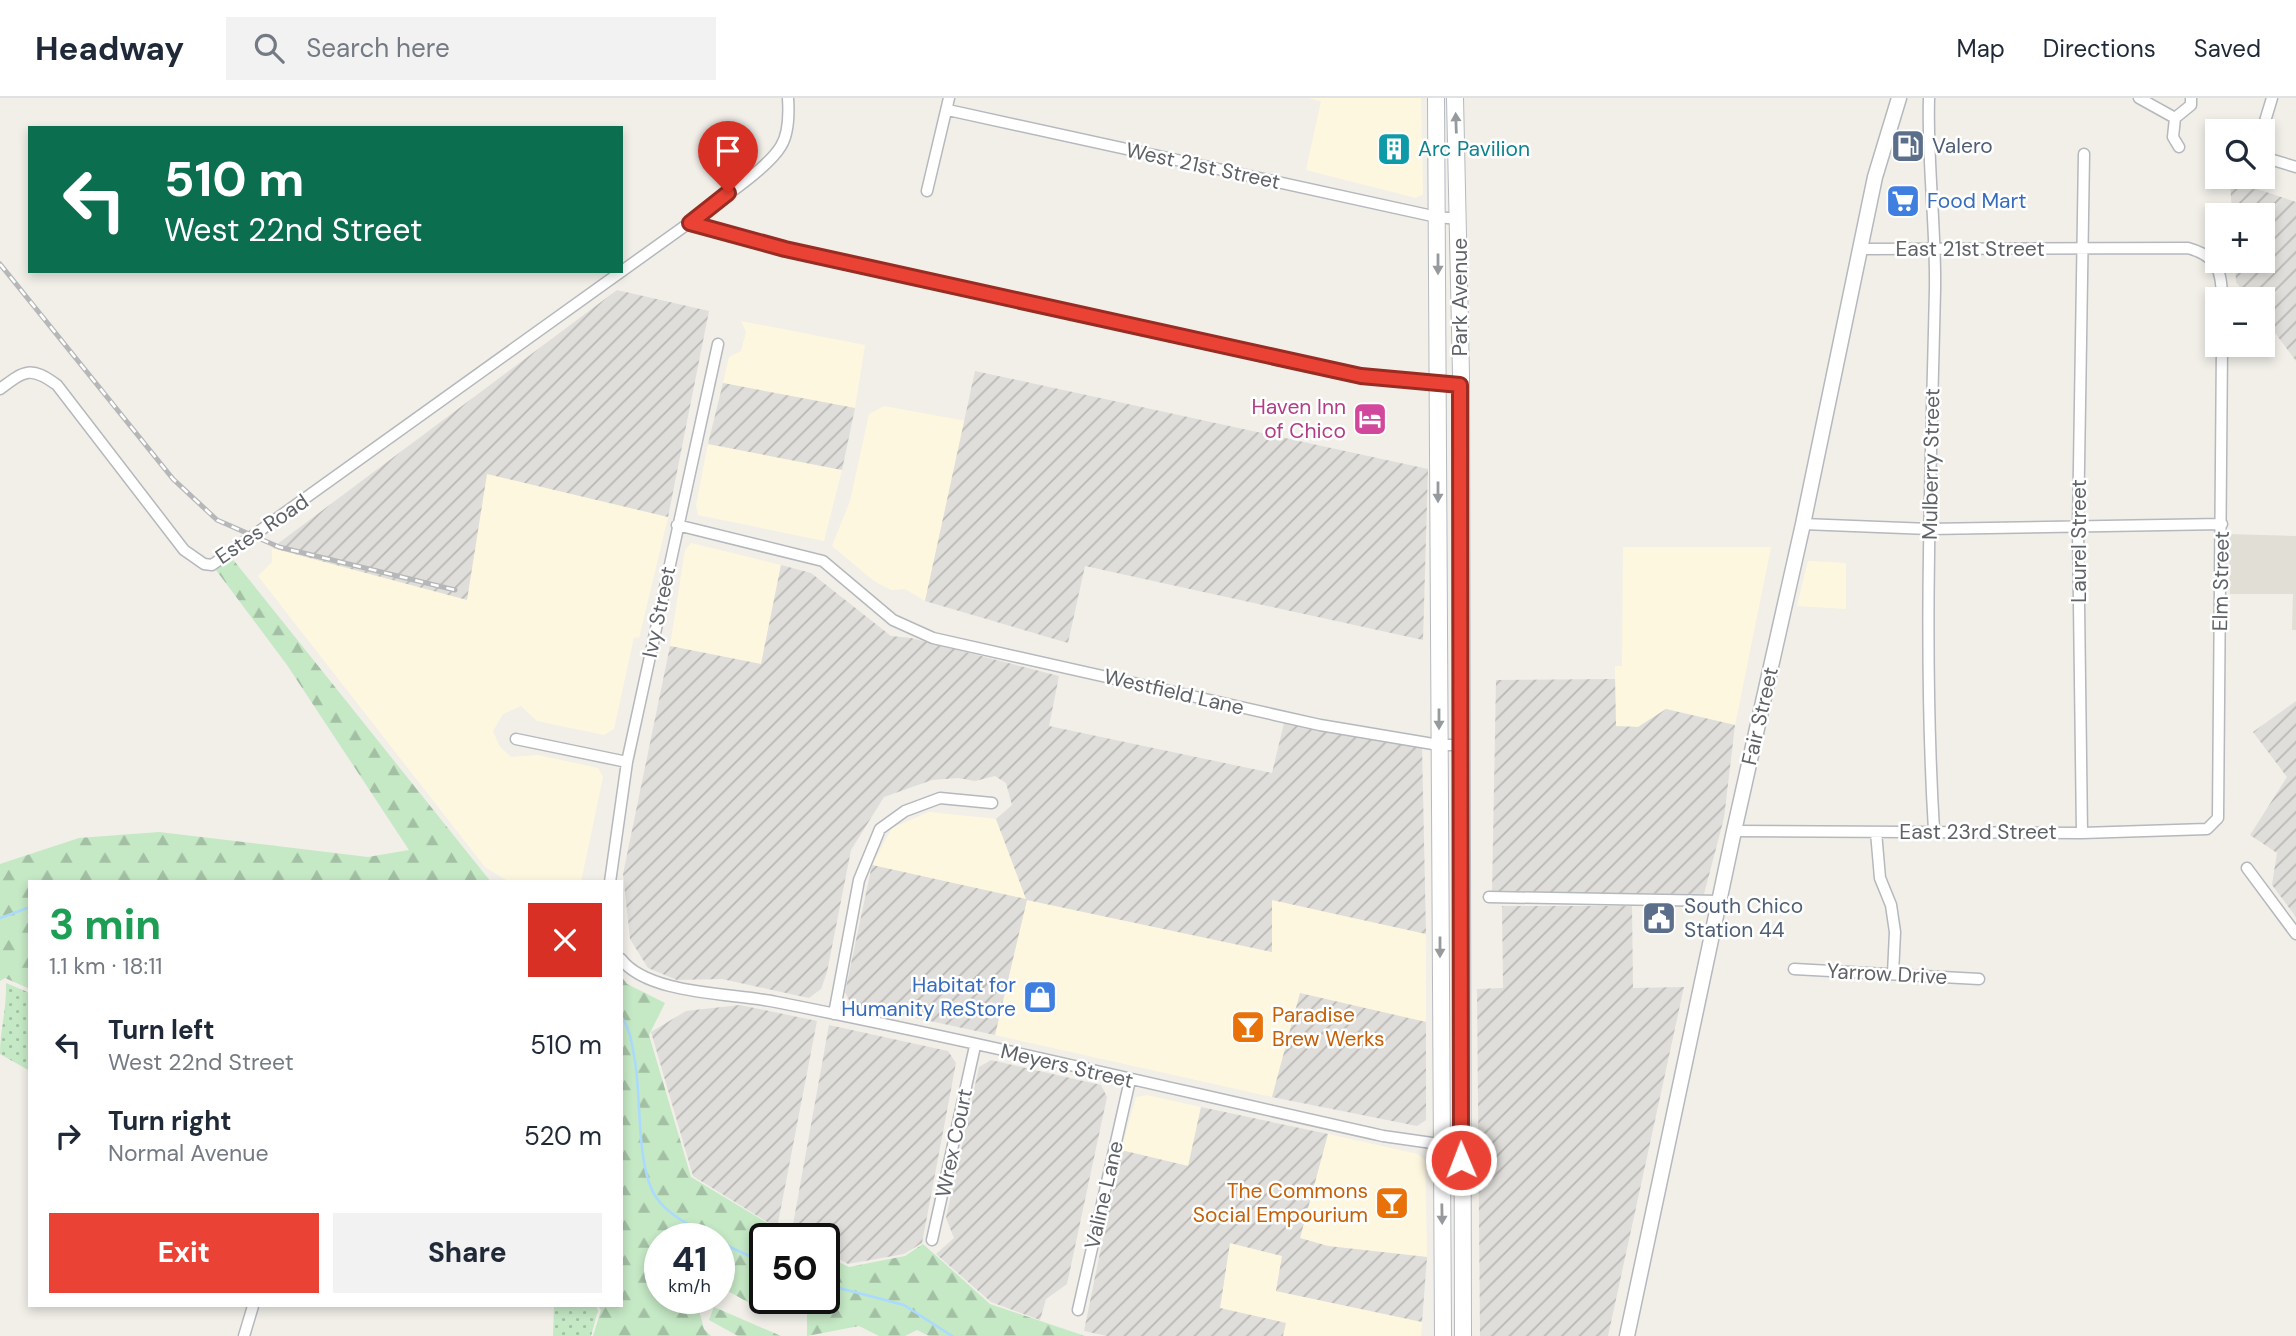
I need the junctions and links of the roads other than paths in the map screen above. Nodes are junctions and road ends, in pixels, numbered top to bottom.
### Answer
1 (789, 98) edge
2 (1436, 98) edge
3 (1455, 98) edge
4 (1899, 98) edge
5 (1929, 98) edge
6 (2139, 98) edge
7 (2191, 98) edge
8 (2272, 98) edge
9 (949, 104) edge
10 (2175, 118) junction
11 (2266, 119) edge
12 (2179, 147) dead end
13 (2084, 154) dead end
14 (2275, 161) edge
15 (2296, 167) edge
16 (927, 191) dead end
17 (1437, 217) junction
18 (1459, 219) junction
19 (690, 223) junction
20 (1860, 249) junction
21 (1934, 249) junction
22 (2081, 249) junction
23 (623, 271) edge
24 (620, 273) edge
25 (2221, 287) edge
26 (718, 344) dead end
27 (2222, 357) edge
28 (1438, 385) junction
29 (1460, 385) junction
30 (0, 389) edge
31 (1803, 524) junction
32 (2222, 524) junction
33 (677, 526) junction
34 (2078, 528) junction
35 (1929, 529) junction
36 (516, 739) dead end
37 (1439, 745) junction
38 (1460, 745) junction
39 (627, 762) junction
40 (992, 803) dead end
41 (2218, 818) joint
42 (1934, 830) junction
43 (1734, 831) junction
44 (1876, 832) junction
45 (2082, 833) junction
46 (2247, 868) dead end
47 (610, 880) edge
48 (1489, 897) dead end
49 (1720, 901) junction
50 (2296, 934) edge
51 (623, 961) edge
52 (1794, 969) dead end
53 (1893, 974) junction
54 (1979, 979) dead end
55 (834, 1014) junction
56 (975, 1046) junction
57 (1130, 1080) junction
58 (1441, 1146) junction
59 (1460, 1147) junction
60 (933, 1240) dead end
61 (253, 1307) edge
62 (1078, 1310) dead end
63 (244, 1336) edge
64 (1443, 1336) edge
65 (1462, 1336) edge
66 (1627, 1336) edge

1 - 19 street
2 - 17 main road, Park Avenue
18 -> 3 main road, Park Avenue
4 - 20 street, Fair Street
5 - 21 street, Mulberry Street
6 - 10 street
7 - 10 street
8 - 11 street
9 - 16 street
9 - 17 street, West 21st Street
10 - 12 street
13 - 22 street, Laurel Street
14 - 15 street
17 - 18 street, West 21st Street
17 -> 28 main road, Park Avenue
18 - 29 main road, Park Avenue
19 - 23 street, Estes Road
19 - 28 street
20 - 21 street, East 21st Street
20 - 31 street, Fair Street
21 - 22 street, East 21st Street
21 - 35 street, Mulberry Street
22 - 25 street
22 - 34 street, Laurel Street
24 - 30 street, Estes Road
26 - 33 street, Ivy Street
27 - 32 street, Elm Street
28 - 29 street
28 -> 37 main road, Park Avenue
29 - 38 main road, Park Avenue
31 - 35 street
31 - 43 street, Fair Street
32 - 34 street
32 - 41 street, Elm Street
33 - 37 street, Westfield Lane
33 - 39 street, Ivy Street
34 - 35 street
34 - 45 street, Laurel Street
35 - 42 street, Mulberry Street
36 - 39 street
37 - 38 street, Westfield Lane
37 -> 58 main road, Park Avenue
38 - 59 main road, Park Avenue
39 - 47 street, Ivy Street
40 - 55 street
41 - 45 street, East 23rd Street
42 - 44 street, East 23rd Street
42 - 45 street, East 23rd Street
43 - 44 street, East 23rd Street
43 - 49 street, Fair Street
44 - 53 street
46 - 50 street
48 - 49 street
49 - 66 street, Fair Street
51 - 55 street, Meyers Street
52 - 53 street, Yarrow Drive
53 - 54 street, Yarrow Drive
55 - 56 street, Meyers Street
56 - 57 street, Meyers Street
56 - 60 street, Wrex Court
57 - 58 street, Meyers Street
57 - 62 street, Valine Lane
58 - 59 street, Meyers Street
58 -> 64 main road, Park Avenue
59 - 65 main road, Park Avenue
61 - 63 street

